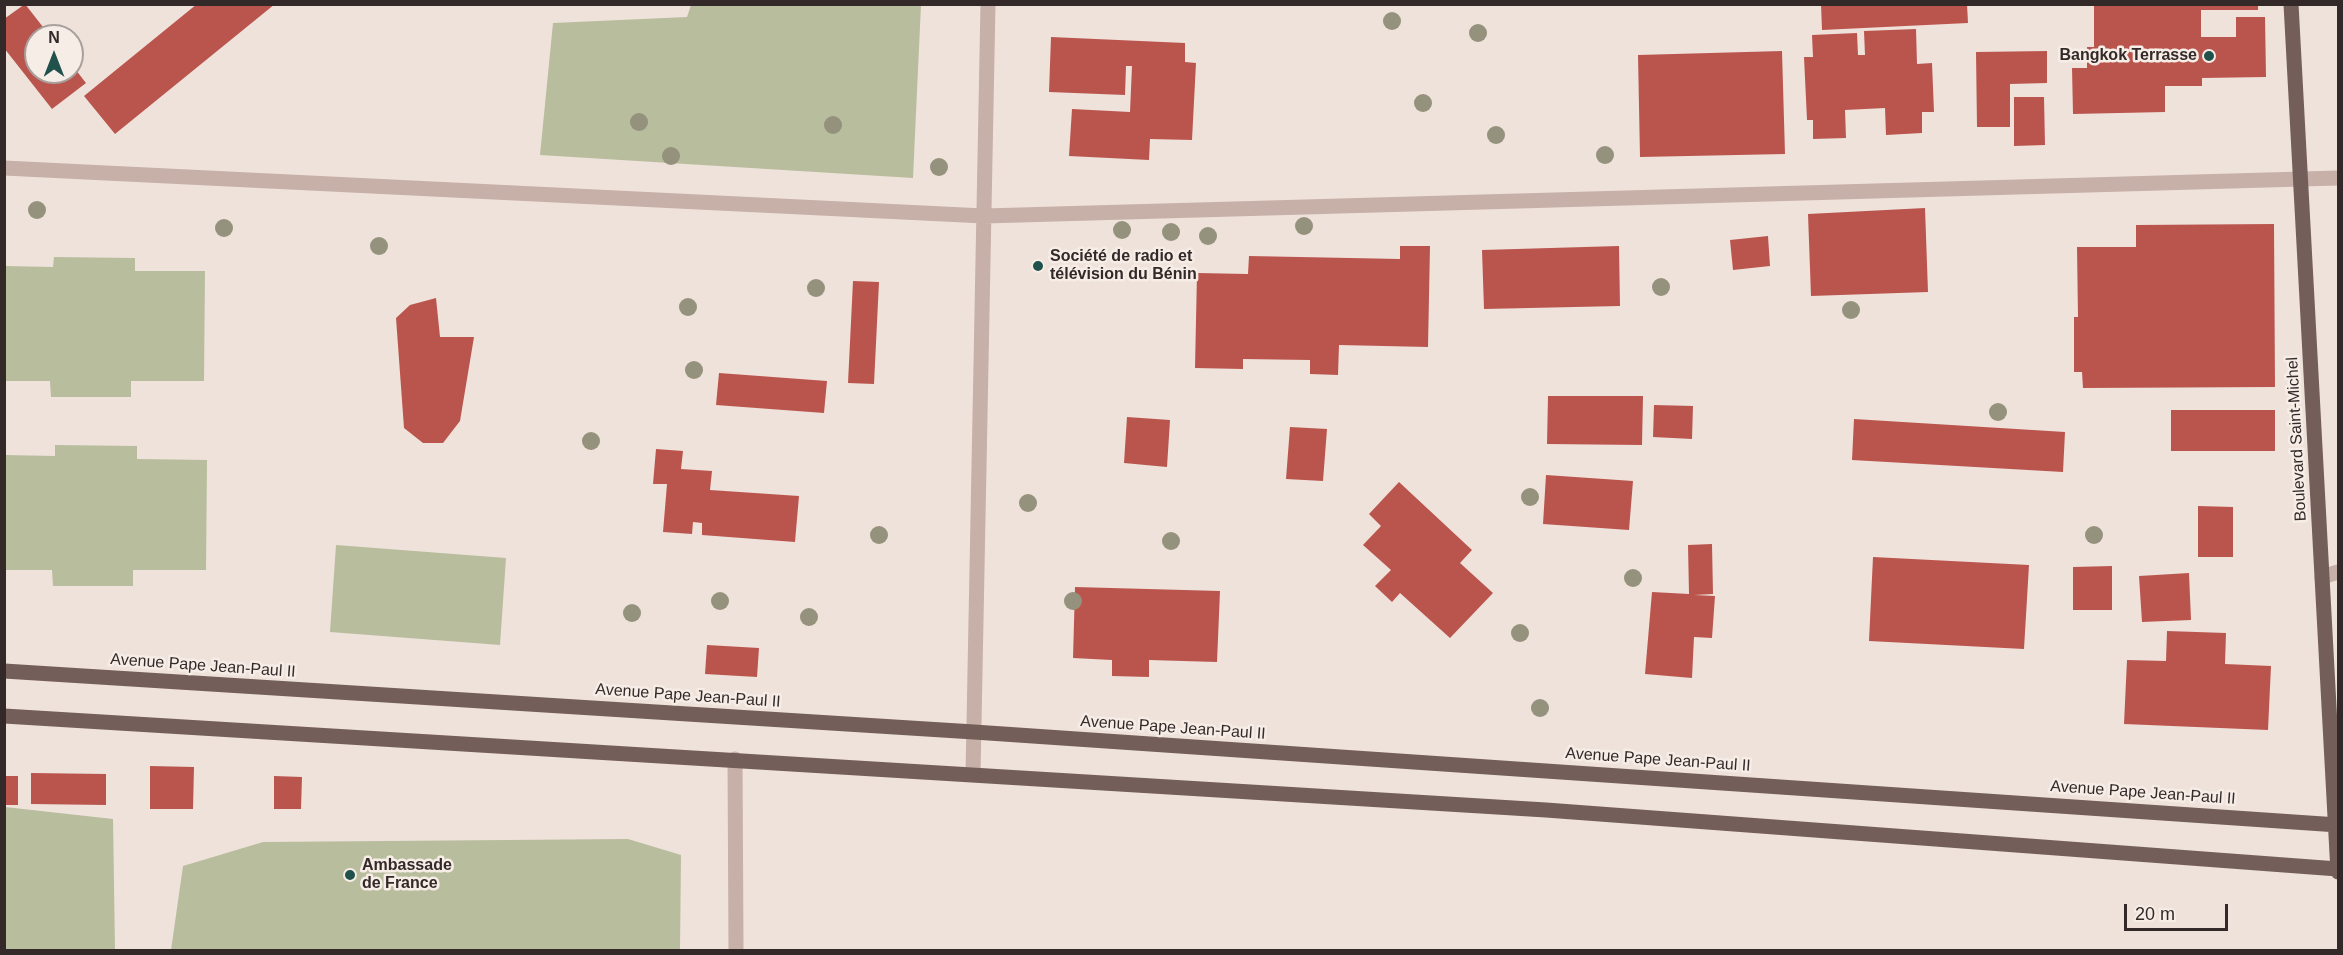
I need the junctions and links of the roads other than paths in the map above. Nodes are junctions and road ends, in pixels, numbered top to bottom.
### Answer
1 (988, 4) edge
2 (2291, 4) edge
3 (4, 168) edge
4 (2338, 178) edge
5 (2301, 180) junction
6 (984, 216) junction
7 (2338, 572) edge
8 (2322, 577) junction
9 (4, 671) edge
10 (4, 716) edge
11 (974, 732) junction
12 (735, 759) junction
13 (974, 774) junction
14 (2337, 825) edge
15 (2338, 870) edge
16 (736, 951) edge

1 - 6 street
2 - 5 main road, Boulevard Saint-Michel
3 - 6 street
4 - 5 street
5 - 6 street
5 - 8 main road, Boulevard Saint-Michel
6 - 11 street
7 - 8 street
8 - 14 main road, Boulevard Saint-Michel
9 - 11 main road, Avenue Pape Jean-Paul II
10 - 12 main road
11 - 13 street
11 - 14 main road, Avenue Pape Jean-Paul II
12 - 13 main road
12 - 16 street
13 - 15 main road
14 - 15 main road, Boulevard Saint-Michel

